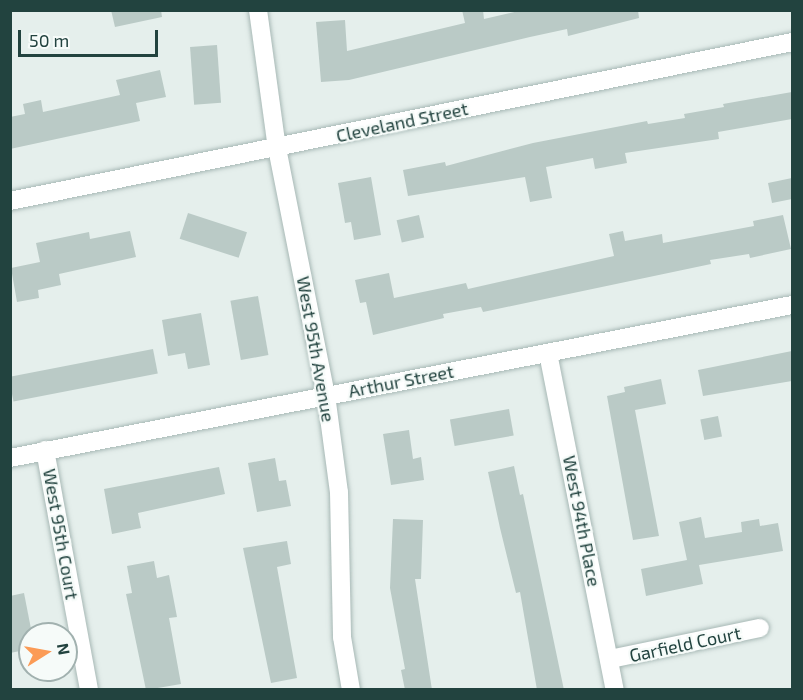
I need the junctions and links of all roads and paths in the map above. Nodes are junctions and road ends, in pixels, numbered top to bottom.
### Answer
1 (258, 10) edge
2 (792, 42) edge
3 (277, 148) junction
4 (10, 201) edge
5 (792, 305) edge
6 (548, 353) junction
7 (326, 395) junction
8 (45, 450) junction
9 (10, 458) edge
10 (760, 628) dead end
11 (610, 660) junction
12 (89, 690) edge
13 (351, 690) edge
14 (615, 690) edge

1 - 3 street, West 95th Avenue
2 - 3 street, Cleveland Street
3 - 4 street, Cleveland Street
3 - 7 street, West 95th Avenue
5 - 6 street, Arthur Street
6 - 7 street, Arthur Street
6 - 11 street, West 94th Place
7 - 8 street, Arthur Street
7 - 13 street, West 95th Avenue
8 - 9 street, Arthur Street
8 - 12 street, West 95th Court
10 - 11 street, Garfield Court
11 - 14 street, West 94th Place

